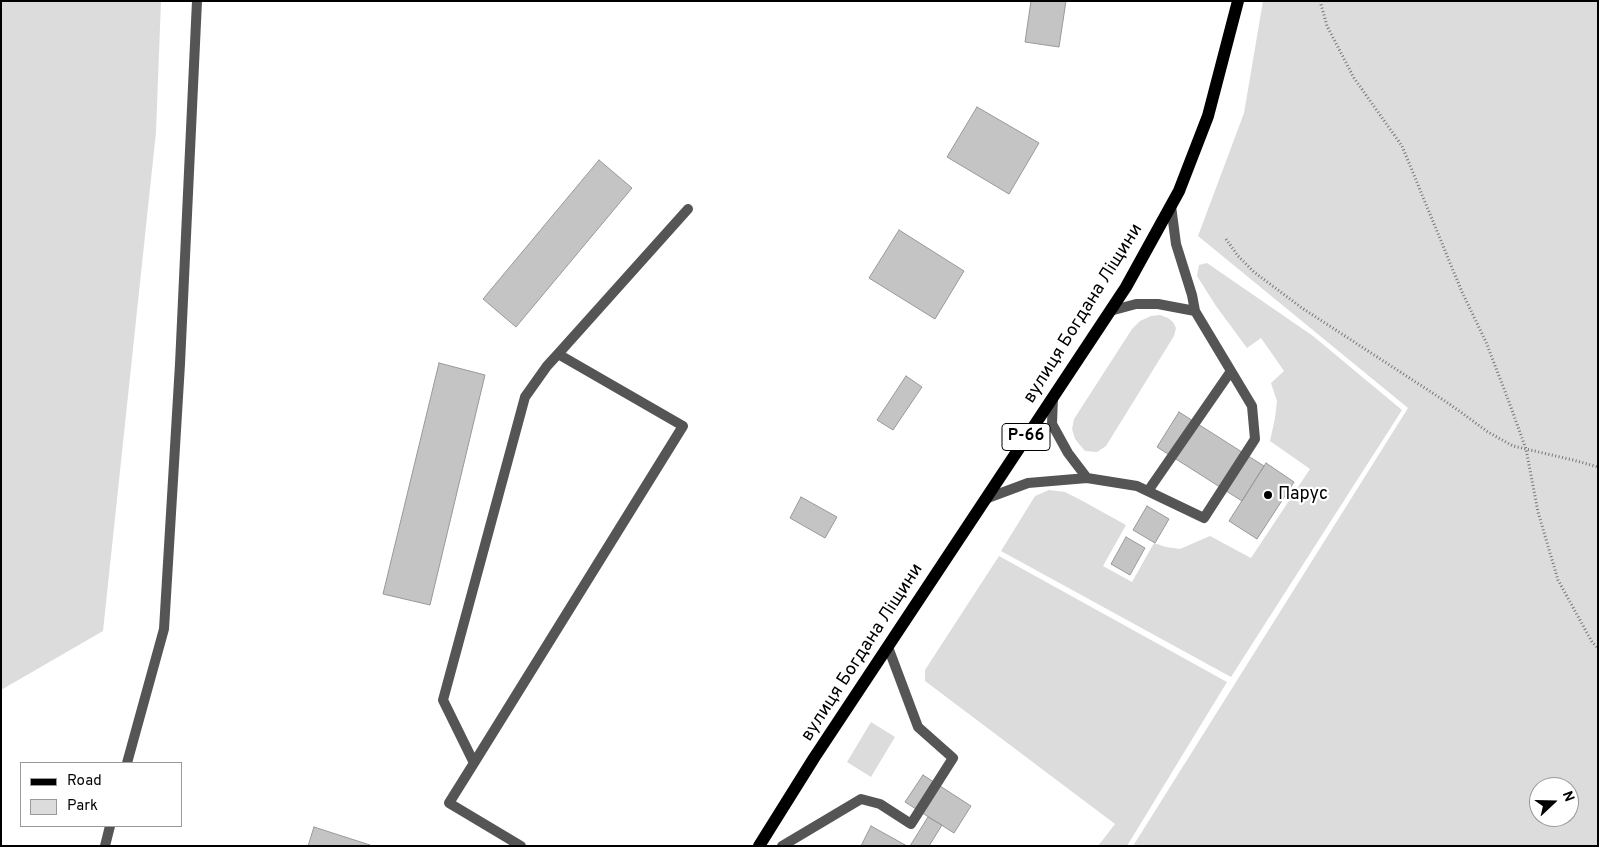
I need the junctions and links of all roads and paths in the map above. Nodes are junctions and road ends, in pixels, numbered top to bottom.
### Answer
1 (198, 1) edge
2 (1238, 1) edge
3 (1320, 1) edge
4 (1171, 206) junction
5 (688, 209) dead end
6 (1226, 239) dead end
7 (1110, 311) junction
8 (1195, 311) junction
9 (558, 354) junction
10 (1231, 371) junction
11 (1052, 397) junction
12 (1526, 449) junction
13 (1598, 467) edge
14 (1088, 478) junction
15 (1148, 491) junction
16 (985, 499) junction
17 (888, 646) junction
18 (1598, 648) edge
19 (127, 762) edge
20 (474, 763) junction
21 (110, 827) edge
22 (105, 846) edge
23 (521, 846) edge
24 (759, 846) edge
25 (782, 846) edge

1 - 19 lane
2 - 4 main road, вулиця Богдана Ліщини / Р-66
3 - 12 path
4 - 7 main road, вулиця Богдана Ліщини / Р-66
4 - 8 lane
5 - 9 lane
6 - 12 path
7 - 8 lane
7 - 11 main road, вулиця Богдана Ліщини / Р-66
8 - 10 lane
9 - 20 lane
9 - 20 lane
10 - 15 lane
10 - 15 lane
11 - 14 lane
11 - 16 main road, вулиця Богдана Ліщини / Р-66
12 - 13 path
12 - 18 path
14 - 15 lane
14 - 16 lane
16 - 17 main road, вулиця Богдана Ліщини / Р-66
17 - 24 main road, вулиця Богдана Ліщини / Р-66
17 - 25 lane
20 - 23 lane
21 - 22 lane

